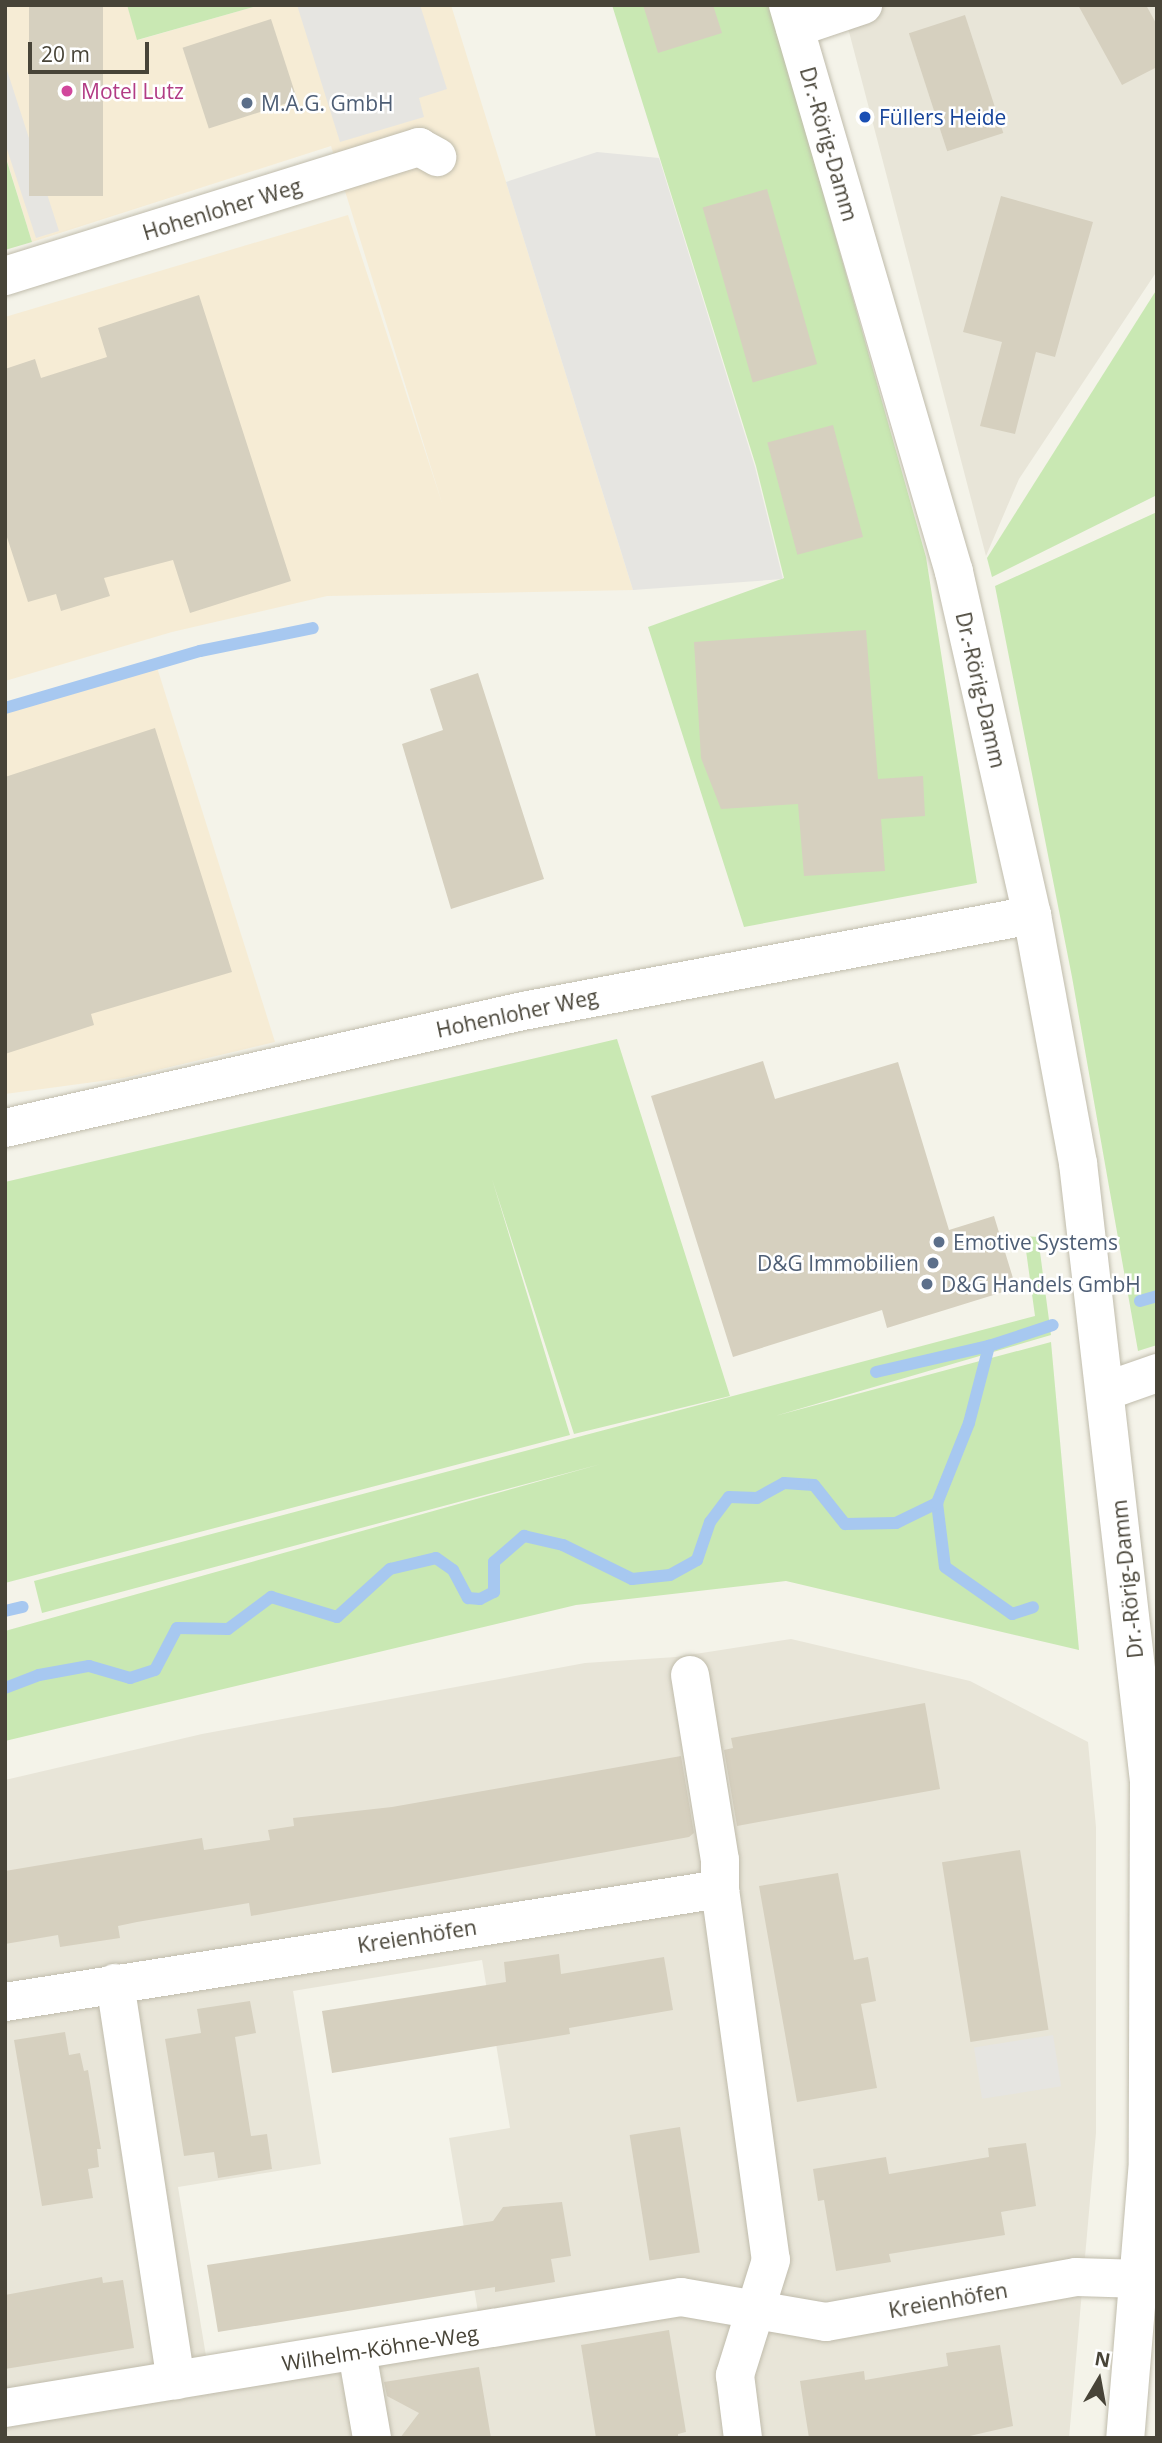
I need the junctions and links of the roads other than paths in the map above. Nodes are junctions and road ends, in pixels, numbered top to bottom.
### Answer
1 (863, 5) edge
2 (791, 17) edge
3 (437, 157) dead end
4 (5, 276) edge
5 (1031, 915) junction
6 (5, 1128) edge
7 (1157, 1373) edge
8 (1106, 1391) junction
9 (690, 1675) dead end
10 (720, 1889) junction
11 (115, 1983) junction
12 (5, 2001) edge
13 (1142, 2279) junction
14 (755, 2312) junction
15 (357, 2352) junction
16 (176, 2380) junction
17 (8, 2418) edge
18 (372, 2438) edge
19 (743, 2438) edge
20 (1125, 2438) edge

1 - 2 street
2 - 5 street, Dr.-Rörig-Damm
3 - 4 street, Hohenloher Weg
5 - 6 street, Hohenloher Weg
5 - 8 street, Dr.-Rörig-Damm
7 - 8 street
8 - 13 street, Dr.-Rörig-Damm
9 - 10 street
10 - 11 street, Kreienhöfen
10 - 14 street
11 - 12 street, Kreienhöfen
11 - 16 street
13 - 14 street, Kreienhöfen
13 - 20 street, Dr.-Rörig-Damm
14 - 15 street, Wilhelm-Köhne-Weg
14 - 19 street
15 - 16 street, Wilhelm-Köhne-Weg
15 - 18 street
16 - 17 street, Wilhelm-Köhne-Weg

